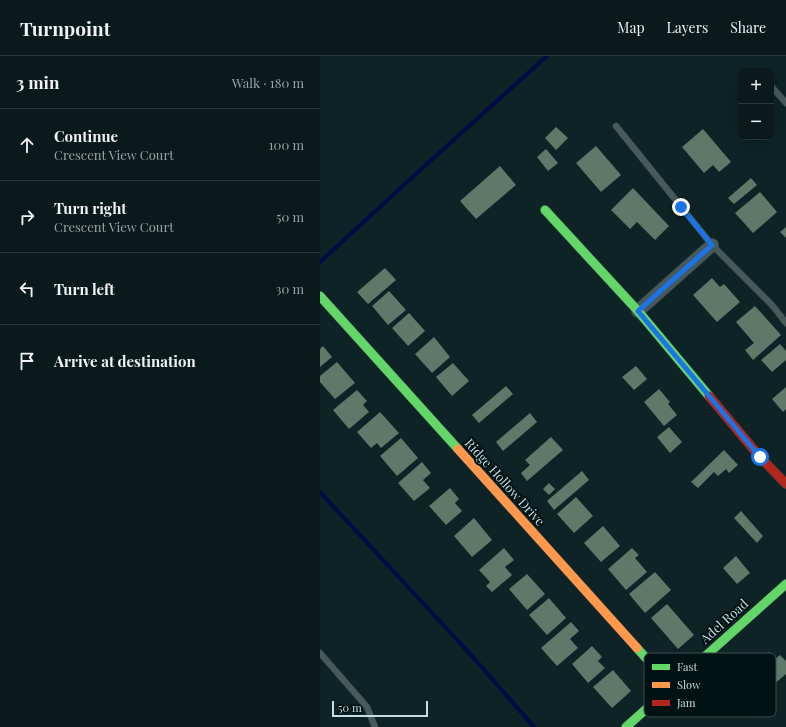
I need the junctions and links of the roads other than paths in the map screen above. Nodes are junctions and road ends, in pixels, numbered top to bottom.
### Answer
1 (774, 89) edge
2 (786, 103) edge
3 (616, 126) dead end
4 (545, 210) dead end
5 (712, 245) junction
6 (320, 296) edge
7 (638, 311) junction
8 (786, 323) edge
9 (786, 484) edge
10 (786, 584) edge
11 (320, 653) edge
12 (708, 653) edge
13 (644, 656) edge
14 (644, 711) edge
15 (376, 727) edge
16 (626, 727) edge

1 - 2 lane
3 - 5 lane
4 - 7 street
5 - 7 street
5 - 8 lane
6 - 13 street, Ridge Hollow Drive
7 - 9 street
10 - 12 street, Adel Road
11 - 15 lane
14 - 16 street, Adel Road

